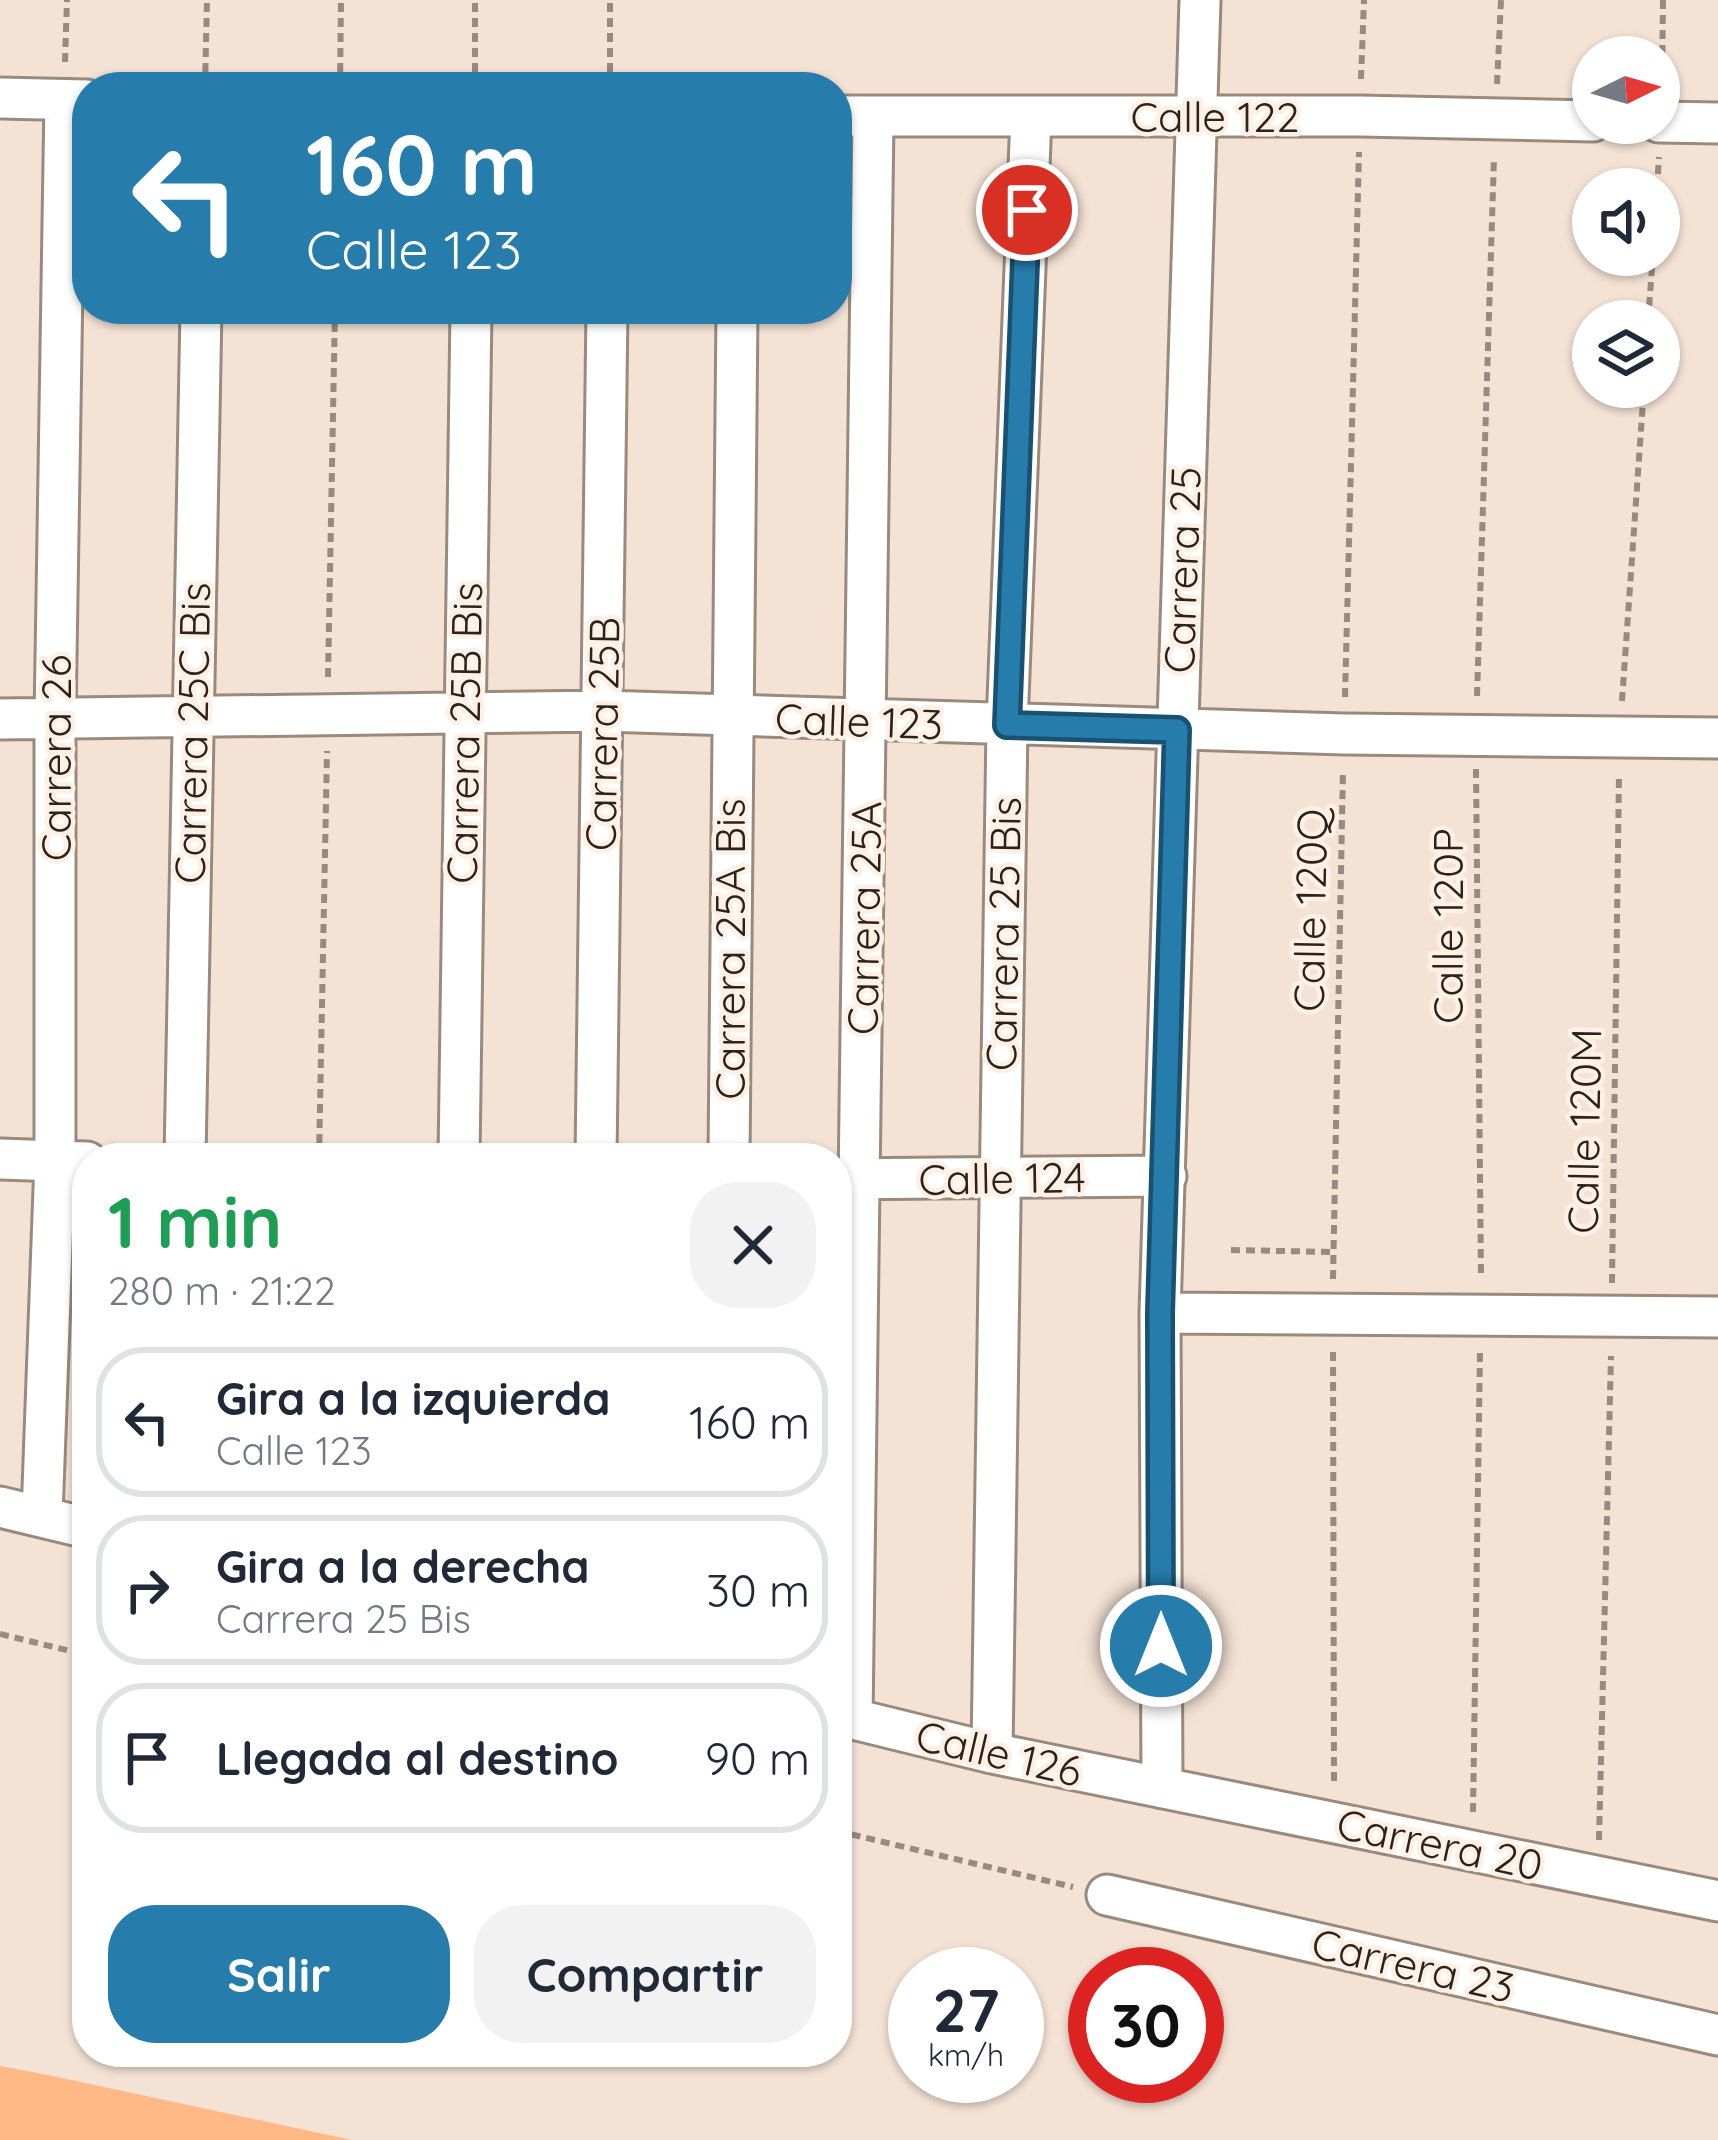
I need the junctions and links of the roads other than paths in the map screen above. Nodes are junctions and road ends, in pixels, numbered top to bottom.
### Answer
1 (1200, 0) edge
2 (0, 98) edge
3 (72, 100) edge
4 (1031, 116) junction
5 (855, 117) edge
6 (1198, 118) junction
7 (1572, 121) edge
8 (1680, 122) edge
9 (1718, 123) edge
10 (72, 218) edge
11 (201, 324) edge
12 (471, 324) edge
13 (607, 324) edge
14 (737, 324) edge
15 (603, 711) junction
16 (463, 712) junction
17 (193, 716) junction
18 (0, 718) edge
19 (55, 718) junction
20 (730, 718) junction
21 (866, 720) junction
22 (1007, 725) junction
23 (1177, 730) junction
24 (1718, 737) edge
25 (185, 1143) edge
26 (459, 1143) edge
27 (596, 1143) edge
28 (728, 1143) edge
29 (850, 1143) edge
30 (0, 1159) edge
31 (71, 1161) edge
32 (1166, 1176) junction
33 (998, 1178) junction
34 (852, 1180) edge
35 (1160, 1313) junction
36 (1718, 1317) edge
37 (0, 1507) edge
38 (42, 1516) junction
39 (72, 1524) edge
40 (852, 1719) edge
41 (992, 1753) junction
42 (1162, 1788) junction
43 (1108, 1894) road end
44 (1718, 1900) edge
45 (1718, 2035) edge

1 - 6 street, Carrera 25
2 - 3 street
4 - 5 street, Calle 122
4 - 6 street, Calle 122
4 - 22 street, Carrera 25 Bis
5 - 21 street, Carrera 25A
6 - 7 street, Calle 122
6 - 23 street, Carrera 25
8 - 9 street
10 - 19 street, Carrera 26
11 - 17 street, Carrera 25C Bis
12 - 16 street, Carrera 25B Bis
13 - 15 street, Carrera 25B
14 - 20 street, Carrera 25A Bis
15 - 16 street, Calle 123
15 - 20 street, Calle 123
15 - 27 street, Carrera 25B
16 - 17 street, Calle 123
16 - 26 street, Carrera 25B Bis
17 - 19 street, Calle 123
17 - 25 street, Carrera 25C Bis
18 - 19 street, Calle 123
19 - 31 street, Carrera 26
20 - 21 street, Calle 123
20 - 28 street, Carrera 25A Bis
21 - 22 street, Calle 123
21 - 29 street, Carrera 25A
22 - 23 street, Calle 123
22 - 33 street, Carrera 25 Bis
23 - 24 street, Calle 123
23 - 32 street, Carrera 25
30 - 31 street
31 - 38 street, Carrera 26
32 - 33 street, Calle 124
32 - 35 street, Carrera 25
33 - 34 street, Calle 124
33 - 41 street, Carrera 25 Bis
35 - 36 street
35 - 42 street, Carrera 25
37 - 38 street
38 - 39 street
40 - 41 street, Calle 126
41 - 42 street, Calle 126
42 - 44 street, Carrera 20
43 - 45 street, Carrera 23

